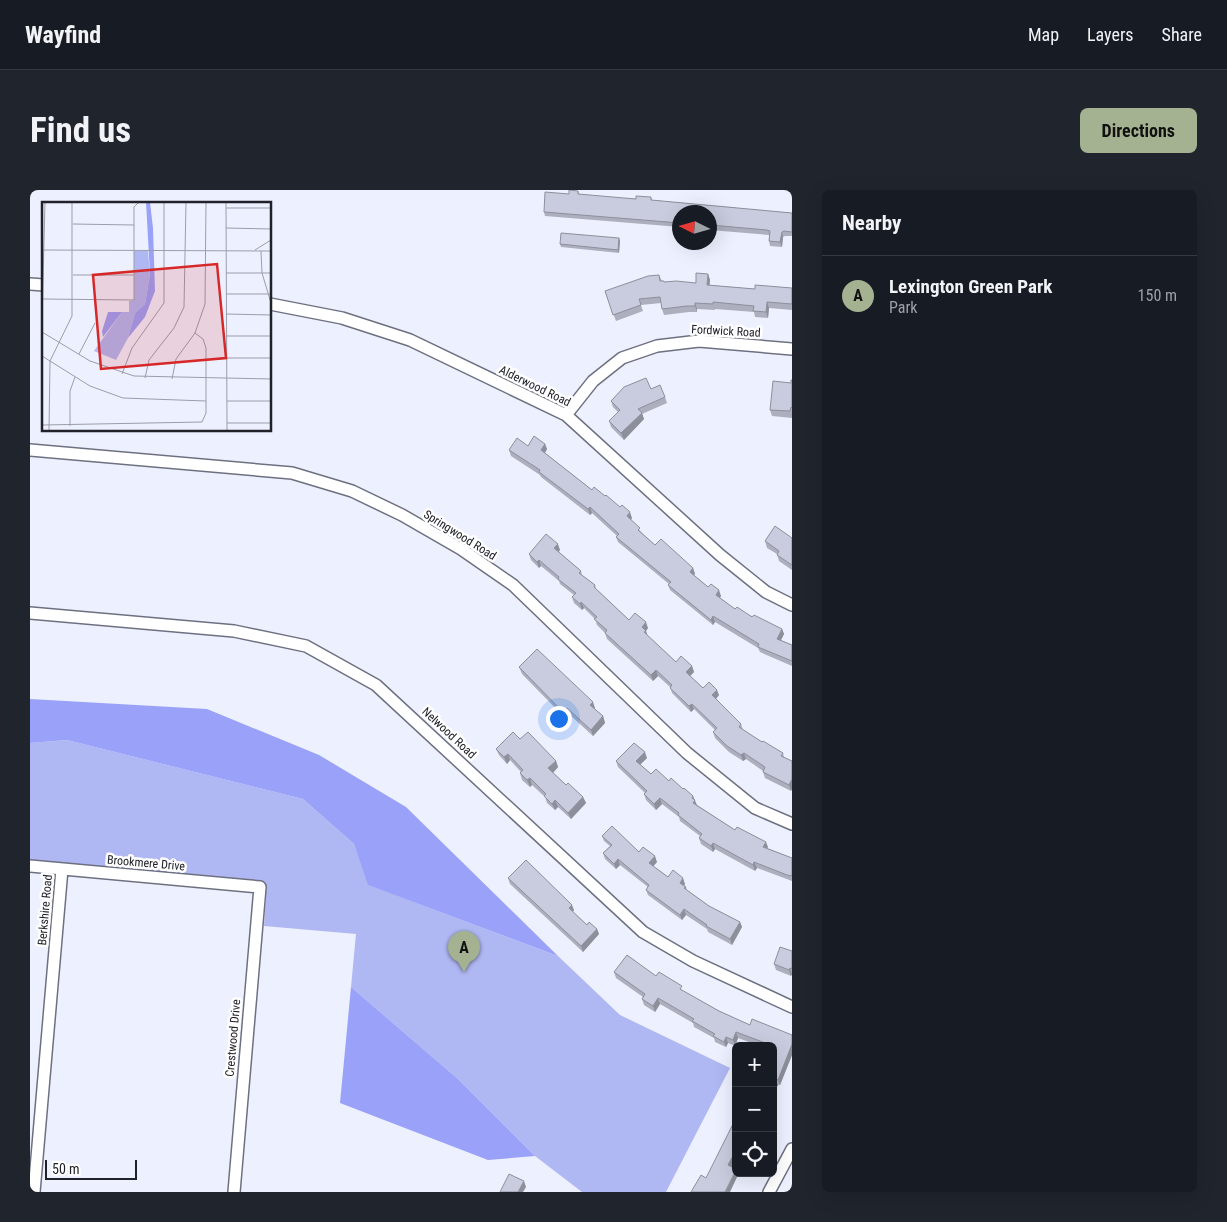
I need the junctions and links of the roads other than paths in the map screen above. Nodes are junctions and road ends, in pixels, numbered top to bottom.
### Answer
1 (271, 304) edge
2 (792, 349) edge
3 (566, 415) junction
4 (30, 450) edge
5 (792, 605) edge
6 (30, 613) edge
7 (792, 824) edge
8 (30, 866) edge
9 (62, 869) junction
10 (260, 887) joint
11 (792, 1007) edge
12 (792, 1149) edge
13 (34, 1192) edge
14 (234, 1192) edge
15 (769, 1192) edge

1 - 3 street, Alderwood Road
2 - 3 street, Fordwick Road
3 - 5 street, Alderwood Road
4 - 7 street, Springwood Road
6 - 11 street, Nelwood Road
8 - 9 street, Brookmere Drive
9 - 10 street, Brookmere Drive
9 - 13 street, Berkshire Road
10 - 14 street, Crestwood Drive
12 - 15 street

